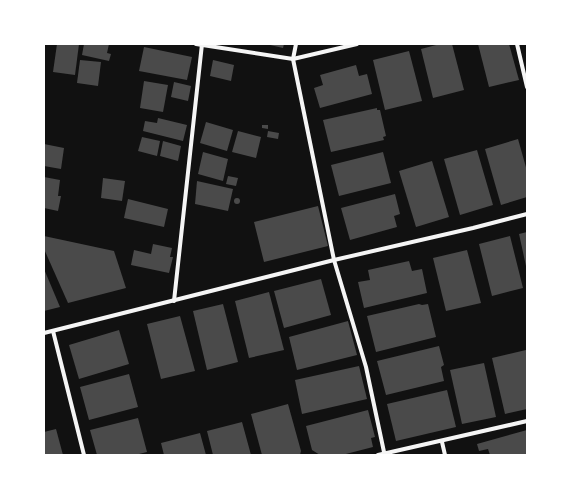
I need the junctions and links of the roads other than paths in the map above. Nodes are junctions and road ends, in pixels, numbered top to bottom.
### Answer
1 (196, 44) edge
2 (296, 44) edge
3 (357, 44) edge
4 (517, 44) edge
5 (202, 45) edge
6 (292, 58) junction
7 (527, 87) edge
8 (527, 214) edge
9 (334, 260) junction
10 (174, 301) junction
11 (53, 331) junction
12 (44, 334) edge
13 (527, 421) edge
14 (442, 442) junction
15 (384, 452) junction
16 (84, 455) edge
17 (378, 455) edge
18 (445, 455) edge

1 - 5 street
2 - 6 street
3 - 6 street
4 - 7 street
5 - 6 street
5 - 10 street
6 - 9 street
8 - 9 street
9 - 10 street
9 - 15 street
10 - 11 street
11 - 12 street
11 - 16 street
13 - 14 street
14 - 15 street
14 - 18 street
15 - 17 street

